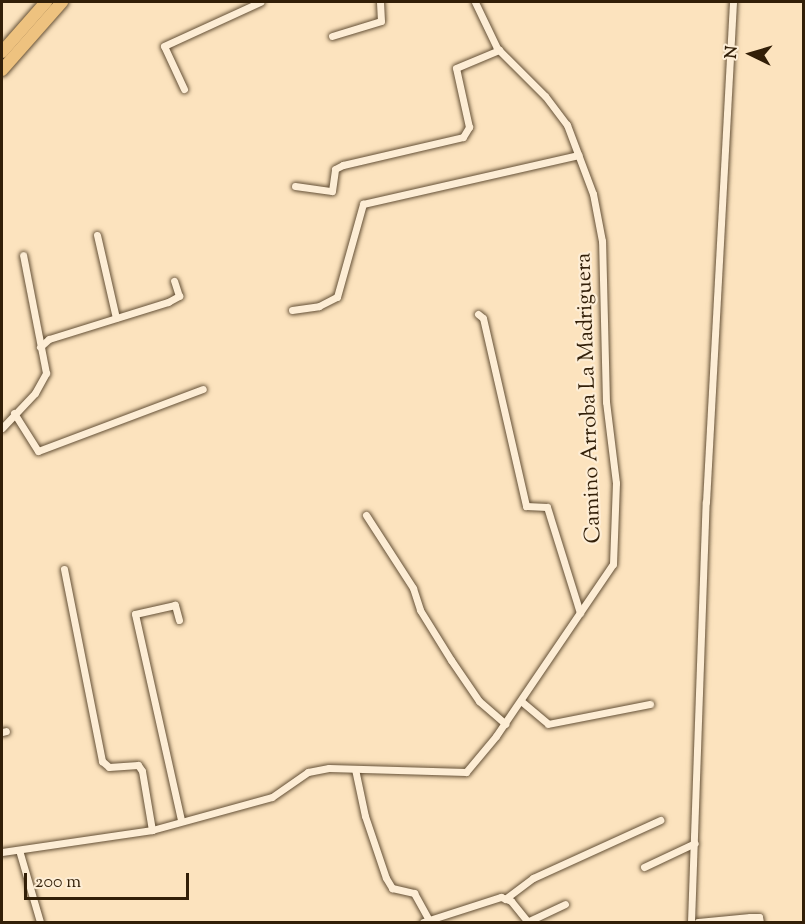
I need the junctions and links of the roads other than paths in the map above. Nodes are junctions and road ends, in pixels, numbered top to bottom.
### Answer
1 (46, 2) edge
2 (62, 2) edge
3 (260, 2) edge
4 (380, 2) edge
5 (475, 2) edge
6 (733, 2) edge
7 (332, 36) dead end
8 (499, 50) junction
9 (2, 52) edge
10 (2, 70) edge
11 (184, 89) dead end
12 (578, 155) junction
13 (295, 186) dead end
14 (97, 235) dead end
15 (23, 255) dead end
16 (174, 281) dead end
17 (292, 310) dead end
18 (478, 314) dead end
19 (116, 318) junction
20 (40, 349) junction
21 (203, 389) dead end
22 (14, 413) junction
23 (2, 428) edge
24 (366, 515) dead end
25 (64, 569) dead end
26 (580, 614) junction
27 (179, 620) dead end
28 (521, 701) junction
29 (650, 704) dead end
30 (505, 724) junction
31 (355, 769) junction
32 (181, 820) junction
33 (660, 820) dead end
34 (152, 830) junction
35 (695, 843) junction
36 (19, 850) junction
37 (2, 852) edge
38 (644, 867) dead end
39 (504, 899) junction
40 (565, 904) dead end
41 (426, 920) edge
42 (40, 922) edge
43 (527, 922) edge
44 (691, 922) edge
45 (698, 922) edge
46 (760, 922) edge

1 - 9 highway
2 - 10 highway
3 - 11 street
4 - 7 street
5 - 8 street, Camino Arroba La Madriguera
6 - 35 street
8 - 12 street, Camino Arroba La Madriguera
8 - 13 street
12 - 17 street
12 - 26 street, Camino Arroba La Madriguera
14 - 19 street
15 - 20 street
16 - 19 street
18 - 26 street
19 - 20 street
20 - 22 street
21 - 22 street
22 - 23 street
24 - 30 street
25 - 34 street
26 - 28 street, Camino Arroba La Madriguera
27 - 32 street
28 - 29 street
28 - 30 street, Camino Arroba La Madriguera
30 - 31 street, Camino Arroba La Madriguera
31 - 32 street, Camino Arroba La Madriguera
31 - 41 street
32 - 34 street, Camino Arroba La Madriguera
33 - 39 street
34 - 36 street, Camino Arroba La Madriguera
35 - 38 street
35 - 44 street
36 - 37 street, Camino Arroba La Madriguera
36 - 42 street
39 - 41 street
39 - 43 street
40 - 43 street
45 - 46 street

